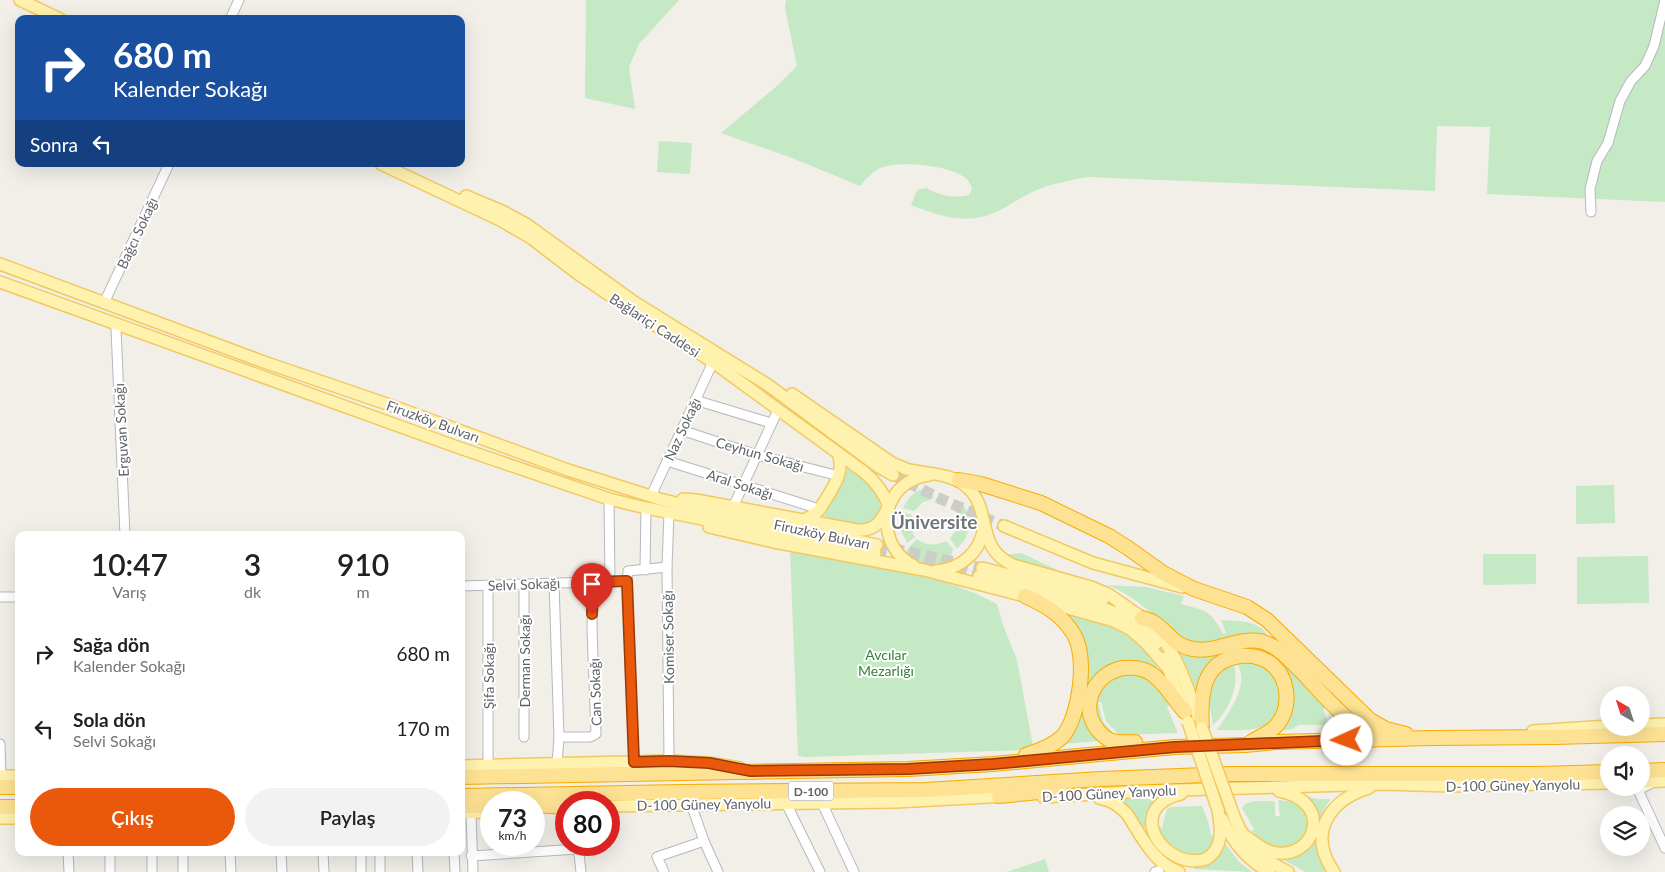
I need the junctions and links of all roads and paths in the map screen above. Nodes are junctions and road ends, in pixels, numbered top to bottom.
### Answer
1 (20, 0) edge
2 (239, 0) edge
3 (1665, 0) edge
4 (52, 15) edge
5 (232, 15) edge
6 (168, 167) edge
7 (388, 167) edge
8 (1591, 212) dead end
9 (562, 256) junction
10 (0, 264) edge
11 (0, 282) edge
12 (37, 294) junction
13 (104, 303) junction
14 (117, 325) junction
15 (189, 334) junction
16 (713, 362) junction
17 (740, 367) junction
18 (695, 400) junction
19 (352, 409) junction
20 (778, 410) junction
21 (405, 411) junction
22 (771, 423) junction
23 (681, 430) junction
24 (838, 453) junction
25 (757, 455) junction
26 (667, 461) junction
27 (935, 474) junction
28 (892, 475) tunnel mouth
29 (839, 476) junction
30 (959, 480) junction
31 (743, 485) junction
32 (656, 497) junction
33 (609, 498) junction
34 (734, 506) junction
35 (812, 507) dead end
36 (646, 508) junction
37 (888, 510) junction
38 (669, 513) junction
39 (806, 519) junction
40 (984, 525) junction
41 (1004, 526) tunnel mouth
42 (126, 531) edge
43 (667, 567) junction
44 (645, 570) junction
45 (924, 570) junction
46 (627, 581) junction
47 (593, 582) junction
48 (610, 582) junction
49 (524, 584) junction
50 (554, 584) junction
51 (465, 586) edge
52 (488, 586) junction
53 (1194, 589) junction
54 (1025, 596) junction
55 (0, 597) edge
56 (15, 597) edge
57 (1127, 607) junction
58 (1142, 618) junction
59 (1166, 666) junction
60 (1186, 717) junction
61 (1665, 724) edge
62 (1650, 725) edge
63 (1600, 727) edge
64 (1202, 728) junction
65 (1665, 734) edge
66 (524, 737) dead end
67 (559, 737) junction
68 (1501, 737) junction
69 (1431, 738) junction
70 (1382, 740) junction
71 (0, 744) edge
72 (1245, 745) junction
73 (1175, 747) junction
74 (669, 761) junction
75 (634, 762) junction
76 (557, 764) junction
77 (993, 764) junction
78 (465, 766) edge
79 (488, 766) junction
80 (1665, 770) edge
81 (751, 771) junction
82 (1650, 771) edge
83 (1600, 772) edge
84 (15, 777) edge
85 (465, 777) edge
86 (1160, 778) junction
87 (0, 780) edge
88 (1660, 781) edge
89 (1600, 783) edge
90 (1384, 784) junction
91 (15, 786) edge
92 (1266, 788) junction
93 (1198, 790) junction
94 (1087, 795) junction
95 (465, 796) edge
96 (999, 796) junction
97 (786, 803) junction
98 (822, 803) junction
99 (692, 804) junction
100 (620, 806) edge
101 (0, 807) edge
102 (15, 807) edge
103 (480, 808) edge
104 (1218, 810) junction
105 (465, 811) edge
106 (480, 812) edge
107 (0, 818) edge
108 (15, 818) edge
109 (1242, 834) junction
110 (704, 841) junction
111 (1665, 848) edge
112 (555, 849) edge
113 (68, 856) edge
114 (110, 856) edge
115 (152, 856) edge
116 (183, 856) edge
117 (230, 856) edge
118 (281, 856) edge
119 (323, 856) edge
120 (361, 856) edge
121 (380, 856) edge
122 (417, 856) edge
123 (454, 856) edge
124 (471, 856) junction
125 (579, 856) edge
126 (69, 872) edge
127 (110, 872) edge
128 (152, 872) edge
129 (183, 872) edge
130 (231, 872) edge
131 (282, 872) edge
132 (324, 872) edge
133 (361, 872) edge
134 (380, 872) edge
135 (418, 872) edge
136 (455, 872) edge
137 (472, 872) edge
138 (581, 872) edge
139 (664, 872) edge
140 (718, 872) edge
141 (820, 872) edge
142 (854, 872) edge
143 (1155, 872) edge
144 (1159, 872) edge
145 (1178, 872) edge
146 (1269, 872) edge
147 (1288, 872) edge
148 (1334, 872) edge

1 - 4 main road
2 - 5 street
3 - 8 street
6 - 13 street, Bağcı Sokağı
7 - 9 main road, Bağlariçi Caddesi
9 - 16 main road, Bağlariçi Caddesi
9 - 17 main road, Bağlariçi Caddesi
10 - 13 main road, Firuzköy Bulvarı
11 - 12 main road, Firuzköy Bulvarı
12 - 13 main road
12 - 14 main road, Firuzköy Bulvarı
13 - 15 main road, Firuzköy Bulvarı
14 - 15 main road
14 - 19 main road, Firuzköy Bulvarı
14 - 42 street, Erguvan Sokağı
15 - 21 main road, Firuzköy Bulvarı
16 - 18 street, Naz Sokağı
16 - 20 main road, Bağlariçi Caddesi
17 - 27 main road
17 - 28 main road, Bağlariçi Caddesi
18 - 22 street
18 - 23 street, Naz Sokağı
19 - 21 main road
19 - 33 main road, Firuzköy Bulvarı
20 - 22 street
20 - 24 main road, Bağlariçi Caddesi
21 - 32 main road, Firuzköy Bulvarı
22 - 25 street
23 - 25 street, Ceyhun Sokağı
23 - 26 street, Naz Sokağı
24 - 29 main road
24 - 37 main road, Bağlariçi Caddesi
25 - 29 street, Ceyhun Sokağı
25 - 31 street
26 - 31 street, Aral Sokağı
26 - 32 street, Naz Sokağı
27 - 30 main road
27 - 37 main road
29 - 39 main road
30 - 40 main road
30 - 53 highway
31 - 34 street
31 - 35 street, Aral Sokağı
32 - 34 main road
32 - 38 main road, Firuzköy Bulvarı
33 - 36 main road, Firuzköy Bulvarı
33 - 48 street
34 - 39 main road
36 - 38 main road, Firuzköy Bulvarı
36 - 44 street
37 - 39 main road
37 - 45 main road
38 - 43 street, Komiser Sokağı
38 - 45 main road
40 - 45 main road
40 - 57 main road
41 - 53 main road
43 - 44 street, Selvi Sokağı
43 - 74 street, Komiser Sokağı
44 - 46 street, Selvi Sokağı
45 - 54 main road
46 - 48 street, Selvi Sokağı
46 - 75 street
47 - 48 street, Selvi Sokağı
47 - 50 street, Selvi Sokağı
47 - 67 street, Can Sokağı
49 - 50 street, Selvi Sokağı
49 - 52 street, Selvi Sokağı
49 - 66 street, Derman Sokağı
50 - 67 street
51 - 52 street, Selvi Sokağı
52 - 79 street, Şifa Sokağı
53 - 69 highway
54 - 59 main road
54 - 77 highway
55 - 56 street
57 - 58 main road
57 - 59 main road
58 - 64 main road
58 - 70 highway
59 - 60 main road
60 - 73 highway
60 - 104 main road, bridge
61 - 62 main road
63 - 68 main road
64 - 72 highway
64 - 109 main road, bridge
65 - 68 highway, D-100
67 - 76 street
68 - 69 highway, D-100
69 - 70 highway, D-100
70 - 72 highway, D-100
71 - 87 street
72 - 73 highway, D-100
73 - 77 highway, D-100
74 - 75 main road
74 - 81 main road
75 - 76 main road
76 - 79 main road
77 - 81 highway, D-100
78 - 79 main road
80 - 82 highway
81 - 85 highway, D-100
83 - 86 highway, D-100
84 - 87 main road
86 - 95 highway, D-100
86 - 96 highway
87 - 91 highway
88 - 111 street
89 - 90 main road, D-100 Güney Yanyolu
90 - 92 main road, D-100 Güney Yanyolu
90 - 148 main road
92 - 93 main road, D-100 Güney Yanyolu
92 - 109 main road
93 - 94 main road, D-100 Güney Yanyolu
93 - 104 main road
94 - 96 main road, D-100 Güney Yanyolu
94 - 145 main road
96 - 98 main road, D-100 Güney Yanyolu
97 - 98 main road, D-100 Güney Yanyolu
97 - 99 main road, D-100 Güney Yanyolu
97 - 141 street
98 - 142 street
99 - 100 main road, D-100 Güney Yanyolu
99 - 110 street
101 - 102 highway
103 - 105 highway
104 - 146 main road
105 - 106 main road
105 - 124 street
107 - 108 main road
109 - 147 main road
110 - 139 street
110 - 140 street
112 - 124 street
113 - 126 street
114 - 127 street
115 - 128 street
116 - 129 street
117 - 130 street
118 - 131 street
119 - 132 street
120 - 133 street
121 - 134 street
122 - 135 street
123 - 136 street
124 - 137 street
125 - 138 street
143 - 144 street

